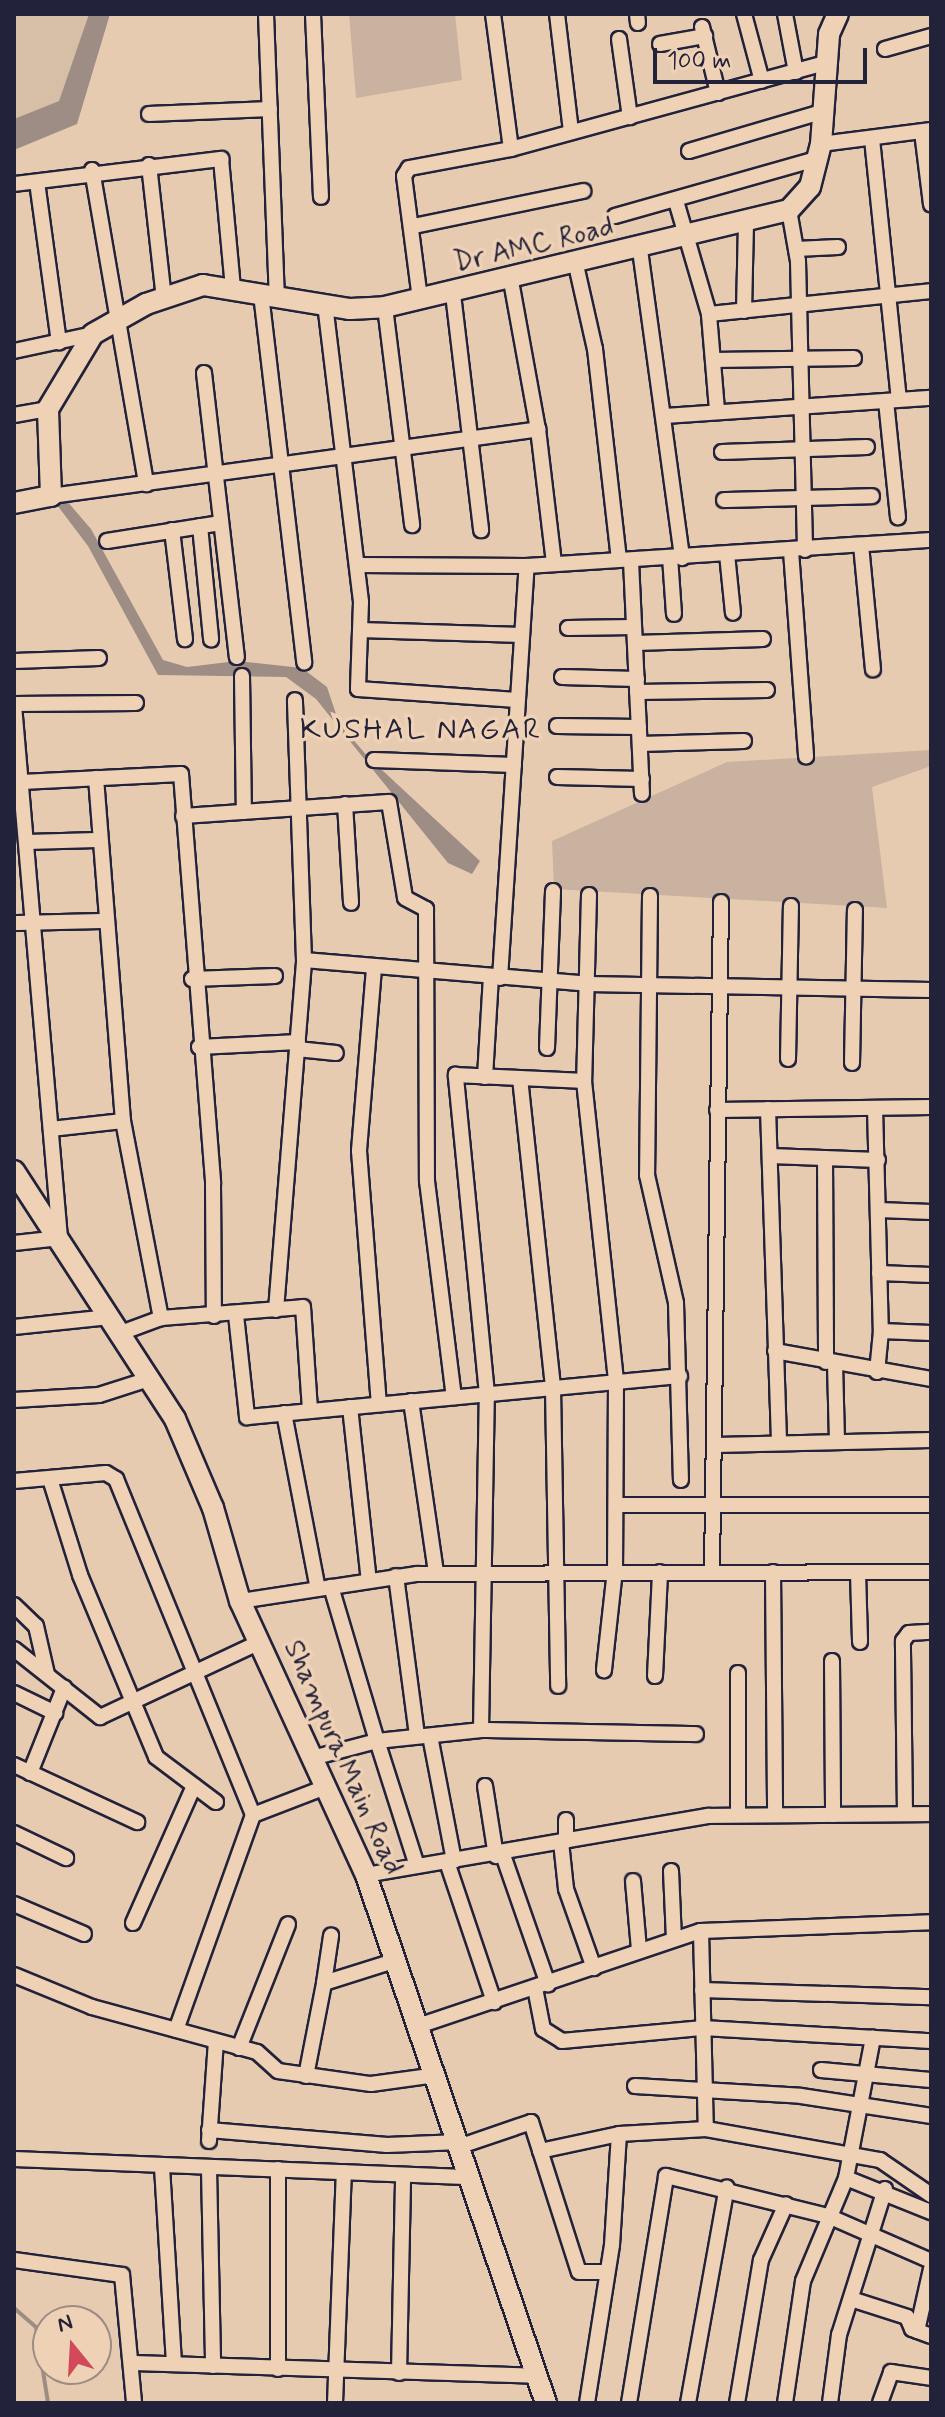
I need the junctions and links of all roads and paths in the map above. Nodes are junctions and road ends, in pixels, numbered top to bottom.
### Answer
1 (266, 14) edge
2 (313, 14) edge
3 (493, 14) edge
4 (557, 14) edge
5 (744, 14) edge
6 (785, 14) edge
7 (838, 14) edge
8 (931, 36) edge
9 (619, 39) dead end
10 (660, 44) dead end
11 (885, 49) dead end
12 (828, 62) junction
13 (796, 72) junction
14 (762, 81) junction
15 (718, 93) junction
16 (270, 109) junction
17 (825, 111) junction
18 (149, 114) dead end
19 (630, 117) junction
20 (927, 131) edge
21 (571, 132) junction
22 (872, 139) junction
23 (511, 149) junction
24 (689, 151) dead end
25 (819, 152) junction
26 (149, 165) junction
27 (92, 170) junction
28 (37, 182) junction
29 (14, 184) edge
30 (583, 191) dead end
31 (321, 197) dead end
32 (676, 201) junction
33 (931, 204) edge
34 (789, 210) junction
35 (615, 216) dead end
36 (746, 223) junction
37 (414, 226) junction
38 (691, 237) junction
39 (838, 247) dead end
40 (796, 249) junction
41 (640, 250) junction
42 (576, 265) junction
43 (511, 281) junction
44 (233, 289) junction
45 (931, 291) edge
46 (453, 294) junction
47 (269, 295) junction
48 (892, 296) junction
49 (164, 298) junction
50 (420, 299) junction
51 (325, 304) junction
52 (385, 307) junction
53 (798, 307) junction
54 (744, 311) junction
55 (709, 314) junction
56 (114, 320) junction
57 (93, 334) junction
58 (59, 342) junction
59 (14, 351) edge
60 (799, 358) junction
61 (854, 358) dead end
62 (713, 360) junction
63 (204, 373) dead end
64 (931, 398) edge
65 (893, 400) junction
66 (799, 406) junction
67 (48, 409) junction
68 (717, 410) junction
69 (14, 415) edge
70 (665, 416) junction
71 (538, 429) junction
72 (473, 437) junction
73 (867, 447) dead end
74 (801, 449) junction
75 (404, 450) junction
76 (722, 452) dead end
77 (345, 460) junction
78 (282, 467) junction
79 (215, 475) junction
80 (146, 484) junction
81 (51, 496) junction
82 (872, 496) dead end
83 (804, 498) junction
84 (724, 500) dead end
85 (14, 503) edge
86 (898, 517) dead end
87 (221, 523) junction
88 (412, 525) dead end
89 (200, 526) junction
90 (172, 530) junction
91 (481, 530) dead end
92 (931, 540) edge
93 (107, 541) dead end
94 (861, 545) junction
95 (798, 551) junction
96 (727, 554) junction
97 (676, 558) junction
98 (625, 560) junction
99 (554, 563) junction
100 (358, 565) junction
101 (527, 566) junction
102 (733, 613) dead end
103 (674, 614) dead end
104 (634, 627) junction
105 (568, 628) dead end
106 (360, 630) junction
107 (522, 635) junction
108 (185, 639) dead end
109 (211, 639) dead end
110 (763, 639) dead end
111 (635, 643) junction
112 (237, 657) dead end
113 (99, 658) dead end
114 (14, 661) edge
115 (304, 662) dead end
116 (873, 669) dead end
117 (242, 676) dead end
118 (562, 677) dead end
119 (637, 685) junction
120 (767, 690) dead end
121 (295, 700) dead end
122 (517, 700) junction
123 (136, 703) dead end
124 (14, 705) edge
125 (557, 726) dead end
126 (639, 727) junction
127 (744, 741) dead end
128 (640, 744) junction
129 (806, 756) dead end
130 (374, 760) dead end
131 (514, 765) junction
132 (557, 777) dead end
133 (96, 778) junction
134 (22, 782) junction
135 (345, 804) junction
136 (297, 807) junction
137 (19, 811) edge
138 (244, 812) junction
139 (183, 816) junction
140 (97, 840) junction
141 (27, 842) junction
142 (553, 891) dead end
143 (589, 895) dead end
144 (650, 896) dead end
145 (721, 902) dead end
146 (351, 903) dead end
147 (791, 906) dead end
148 (855, 910) dead end
149 (34, 921) junction
150 (105, 921) junction
151 (14, 923) edge
152 (304, 960) junction
153 (374, 968) junction
154 (426, 974) junction
155 (275, 976) dead end
156 (495, 977) junction
157 (192, 979) junction
158 (550, 981) junction
159 (588, 984) junction
160 (650, 986) junction
161 (721, 987) junction
162 (791, 988) junction
163 (854, 989) junction
164 (931, 990) edge
165 (297, 1046) junction
166 (199, 1047) junction
167 (547, 1048) dead end
168 (336, 1053) dead end
169 (788, 1059) dead end
170 (852, 1063) dead end
171 (485, 1077) junction
172 (520, 1078) junction
173 (584, 1081) junction
174 (931, 1107) edge
175 (875, 1108) junction
176 (768, 1109) junction
177 (717, 1110) junction
178 (123, 1121) junction
179 (51, 1129) junction
180 (770, 1156) junction
181 (825, 1158) junction
182 (878, 1160) junction
183 (14, 1171) edge
184 (879, 1210) junction
185 (931, 1212) edge
186 (60, 1238) junction
187 (14, 1243) edge
188 (879, 1273) junction
189 (931, 1275) edge
190 (276, 1310) junction
191 (236, 1315) junction
192 (214, 1316) junction
193 (161, 1318) junction
194 (114, 1326) junction
195 (14, 1327) edge
196 (881, 1331) junction
197 (931, 1333) edge
198 (775, 1351) junction
199 (831, 1363) junction
200 (877, 1372) junction
201 (680, 1376) junction
202 (149, 1379) junction
203 (931, 1379) edge
204 (616, 1382) junction
205 (553, 1388) junction
206 (487, 1394) junction
207 (454, 1397) junction
208 (14, 1400) edge
209 (411, 1401) junction
210 (379, 1404) junction
211 (350, 1407) junction
212 (310, 1411) junction
213 (284, 1413) junction
214 (931, 1440) edge
215 (837, 1442) junction
216 (779, 1443) junction
217 (716, 1445) junction
218 (50, 1479) junction
219 (681, 1480) dead end
220 (14, 1481) edge
221 (617, 1505) junction
222 (931, 1505) edge
223 (712, 1511) junction
224 (615, 1570) junction
225 (554, 1572) junction
226 (660, 1572) junction
227 (712, 1572) junction
228 (773, 1572) junction
229 (931, 1572) edge
230 (436, 1573) junction
231 (486, 1573) junction
232 (858, 1573) junction
233 (396, 1576) junction
234 (369, 1581) junction
235 (325, 1588) junction
236 (240, 1601) junction
237 (14, 1605) edge
238 (931, 1632) edge
239 (260, 1642) junction
240 (860, 1642) dead end
241 (14, 1649) edge
242 (832, 1661) dead end
243 (604, 1670) dead end
244 (738, 1673) dead end
245 (47, 1674) junction
246 (195, 1675) junction
247 (655, 1676) dead end
248 (558, 1686) dead end
249 (64, 1688) junction
250 (14, 1693) edge
251 (133, 1703) junction
252 (55, 1713) junction
253 (481, 1730) junction
254 (696, 1734) dead end
255 (424, 1736) junction
256 (377, 1741) junction
257 (316, 1757) junction
258 (14, 1765) edge
259 (30, 1773) junction
260 (194, 1786) junction
261 (328, 1786) junction
262 (485, 1786) dead end
263 (216, 1802) dead end
264 (905, 1814) junction
265 (931, 1814) edge
266 (253, 1815) junction
267 (738, 1815) junction
268 (775, 1815) junction
269 (833, 1815) junction
270 (566, 1820) dead end
271 (137, 1822) dead end
272 (14, 1833) edge
273 (563, 1842) junction
274 (500, 1855) junction
275 (66, 1858) dead end
276 (450, 1862) junction
277 (417, 1866) junction
278 (671, 1871) dead end
279 (366, 1875) junction
280 (633, 1881) dead end
281 (14, 1904) edge
282 (931, 1922) edge
283 (133, 1923) dead end
284 (288, 1924) dead end
285 (701, 1931) junction
286 (84, 1934) dead end
287 (331, 1936) dead end
288 (674, 1939) junction
289 (639, 1949) junction
290 (397, 1960) junction
291 (594, 1968) junction
292 (14, 1975) edge
293 (324, 1983) junction
294 (542, 1986) junction
295 (702, 1990) junction
296 (931, 1997) edge
297 (494, 2002) junction
298 (421, 2025) junction
299 (703, 2028) junction
300 (176, 2030) junction
301 (873, 2038) junction
302 (931, 2041) edge
303 (216, 2042) junction
304 (239, 2048) junction
305 (821, 2070) dead end
306 (869, 2073) junction
307 (437, 2075) junction
308 (306, 2076) junction
309 (931, 2080) edge
310 (635, 2086) dead end
311 (705, 2088) junction
312 (864, 2106) junction
313 (931, 2116) edge
314 (706, 2129) junction
315 (619, 2134) junction
316 (460, 2144) junction
317 (540, 2151) junction
318 (852, 2154) junction
319 (14, 2159) edge
320 (162, 2167) junction
321 (209, 2169) junction
322 (278, 2169) junction
323 (344, 2172) junction
324 (403, 2177) junction
325 (471, 2177) junction
326 (846, 2178) junction
327 (727, 2187) junction
328 (885, 2189) junction
329 (931, 2194) edge
330 (786, 2204) junction
331 (929, 2211) edge
332 (828, 2216) junction
333 (873, 2235) junction
334 (14, 2260) edge
335 (931, 2261) edge
336 (931, 2269) edge
337 (606, 2272) junction
338 (851, 2299) junction
339 (924, 2333) edge
340 (133, 2363) junction
341 (174, 2363) junction
342 (213, 2366) junction
343 (278, 2369) junction
344 (335, 2371) junction
345 (399, 2373) junction
346 (537, 2376) junction
347 (931, 2378) edge
348 (134, 2403) edge
349 (335, 2403) edge
350 (546, 2403) edge
351 (587, 2403) edge
352 (629, 2403) edge
353 (688, 2403) edge
354 (737, 2403) edge
355 (785, 2403) edge
356 (830, 2403) edge
357 (880, 2403) edge

1 - 16 street
2 - 31 street
3 - 23 street
4 - 21 street
5 - 14 street
6 - 13 street
7 - 12 street
8 - 11 street
9 - 19 street
10 - 15 street
12 - 13 street
12 - 17 street
13 - 14 street
14 - 15 street
15 - 19 street
16 - 18 street
16 - 47 street
17 - 24 street
17 - 25 street
19 - 21 street
20 - 22 street
20 - 33 street
21 - 23 street
22 - 25 street
22 - 48 street
23 - 37 street
25 - 32 street
25 - 34 street
26 - 27 street
26 - 44 street
26 - 49 street
27 - 28 street
27 - 56 street
28 - 29 street
28 - 58 street
30 - 37 street
32 - 35 street
32 - 38 street
34 - 36 street, Dr AMC Road
34 - 40 street
36 - 38 street, Dr AMC Road
36 - 54 street
37 - 50 street
38 - 41 street, Dr AMC Road
38 - 55 street
39 - 40 street
40 - 53 street
41 - 42 street, Dr AMC Road
41 - 70 street
42 - 43 street, Dr AMC Road
42 - 98 street
43 - 46 street, Dr AMC Road
43 - 71 street
44 - 47 street, Dr AMC Road
44 - 49 street, Dr AMC Road
45 - 48 street
46 - 50 street, Dr AMC Road
46 - 72 street
47 - 51 street, Dr AMC Road
47 - 78 street
48 - 53 street
48 - 65 street
49 - 56 street, Dr AMC Road
50 - 52 street, Dr AMC Road
51 - 52 street, Dr AMC Road
51 - 77 street
52 - 75 street
53 - 54 street
53 - 60 street
54 - 55 street
55 - 62 street
56 - 57 street, Dr AMC Road
56 - 80 street
57 - 58 street
57 - 67 street
58 - 59 street
60 - 61 street
60 - 62 street
60 - 66 street
62 - 68 street
63 - 79 street
64 - 65 street
65 - 66 street
65 - 86 street
66 - 68 street
66 - 74 street
67 - 69 street
67 - 81 street
68 - 70 street
70 - 97 street
71 - 72 street
71 - 99 street
72 - 75 street
72 - 91 street
73 - 74 street
74 - 76 street
74 - 83 street
75 - 77 street
75 - 88 street
77 - 78 street
77 - 100 street
78 - 79 street
78 - 115 street
79 - 80 street
79 - 87 street
80 - 81 street
81 - 85 street
82 - 83 street
83 - 84 street
83 - 95 street
87 - 89 street
87 - 112 street
89 - 90 street
89 - 109 street
90 - 93 street
90 - 108 street
92 - 94 street
94 - 95 street
94 - 116 street
95 - 96 street
95 - 129 street
96 - 97 street
96 - 102 street
97 - 98 street
97 - 103 street
98 - 99 street
98 - 104 street
99 - 101 street
100 - 101 street
100 - 106 street
101 - 107 street
104 - 105 street
104 - 111 street
106 - 107 street
106 - 122 street
107 - 122 street
110 - 111 street
111 - 119 street
113 - 114 street
117 - 138 street
118 - 119 street
119 - 120 street
119 - 126 street
121 - 136 street
122 - 131 street
123 - 124 street
124 - 134 street
125 - 126 street
126 - 128 street
127 - 128 street
128 - 132 street
130 - 131 street
131 - 156 street
133 - 134 street
133 - 139 street
133 - 140 street
134 - 137 street
135 - 136 street
135 - 146 street
135 - 154 street
136 - 138 street
136 - 152 street
137 - 141 street
138 - 139 street
139 - 157 street
140 - 141 street
140 - 150 street
141 - 149 street
142 - 158 street
143 - 159 street
144 - 160 street
145 - 161 street
147 - 162 street
148 - 163 street
149 - 150 street
149 - 151 street
149 - 179 street
150 - 178 street
152 - 153 street
152 - 165 street
153 - 154 street
153 - 210 street
154 - 156 street
154 - 207 street
155 - 157 street
156 - 158 street
156 - 171 street
157 - 166 street
158 - 159 street
158 - 167 street
159 - 160 street
159 - 173 street
160 - 161 street
160 - 201 street
161 - 162 street
161 - 177 street
162 - 163 street
162 - 169 street
163 - 164 street
163 - 170 street
165 - 166 street
165 - 168 street
165 - 190 street
166 - 192 street
171 - 172 street
171 - 206 street
172 - 173 street
172 - 205 street
173 - 204 street
174 - 175 street
175 - 176 street
175 - 182 street
176 - 177 street
176 - 180 street
177 - 217 street
178 - 179 street
178 - 193 street
179 - 186 street
180 - 181 street
180 - 198 street
181 - 182 street
181 - 199 street
182 - 184 street
183 - 186 street, Shampura Main Road
184 - 185 street
184 - 188 street
186 - 187 street
186 - 194 street, Shampura Main Road
188 - 189 street
188 - 196 street
190 - 191 street
190 - 212 street
191 - 192 street
191 - 213 street
192 - 193 street
193 - 194 street
194 - 195 street
194 - 202 street, Shampura Main Road
196 - 197 street
196 - 200 street
198 - 199 street
198 - 216 street
199 - 200 street
199 - 215 street
200 - 203 street
201 - 204 street
201 - 219 street
202 - 208 street
202 - 236 street, Shampura Main Road
204 - 205 street
204 - 221 street
205 - 206 street
205 - 225 street
206 - 207 street
206 - 231 street
207 - 209 street
209 - 210 street
209 - 230 street
210 - 211 street
211 - 212 street
211 - 234 street
212 - 213 street
213 - 235 street
214 - 215 street
215 - 216 street
216 - 217 street
217 - 223 street
218 - 220 street
218 - 246 street
218 - 251 street
221 - 223 street
221 - 224 street
222 - 223 street
223 - 227 street
224 - 225 street
224 - 226 street
224 - 243 street
225 - 231 street
225 - 248 street
226 - 227 street
226 - 247 street
227 - 228 street
228 - 232 street
228 - 268 street
229 - 232 street
230 - 231 street
230 - 233 street
231 - 253 street
232 - 240 street
233 - 234 street
233 - 255 street
234 - 235 street
235 - 236 street
235 - 256 street
236 - 239 street, Shampura Main Road
237 - 245 street
238 - 264 street
239 - 246 street
239 - 257 street, Shampura Main Road
241 - 245 street
242 - 269 street
244 - 267 street
245 - 249 street
246 - 251 street
246 - 266 street
249 - 251 street
249 - 252 street
250 - 252 street
251 - 260 street
252 - 259 street
253 - 254 street
253 - 255 street
255 - 256 street
255 - 276 street
256 - 257 street
256 - 277 street
257 - 261 street, Shampura Main Road
258 - 259 street
259 - 271 street
260 - 263 street
260 - 283 street
261 - 266 street
261 - 279 street, Shampura Main Road
262 - 274 street
264 - 265 street
264 - 269 street
266 - 300 street
267 - 268 street
267 - 273 street
268 - 269 street
270 - 273 street
272 - 275 street
273 - 274 street
273 - 291 street
274 - 276 street
274 - 294 street
276 - 277 street
276 - 297 street
277 - 279 street
278 - 288 street
279 - 290 street, Shampura Main Road
280 - 289 street
281 - 286 street
282 - 285 street
284 - 304 street
285 - 288 street
285 - 295 street
287 - 293 street
288 - 289 street
289 - 291 street
290 - 293 street
290 - 298 street, Shampura Main Road
291 - 294 street
292 - 300 street
293 - 308 street
294 - 297 street
294 - 299 street
295 - 296 street
295 - 299 street
297 - 298 street
298 - 307 street, Shampura Main Road
299 - 301 street
299 - 311 street
300 - 303 street
301 - 302 street
301 - 306 street
303 - 304 street
303 - 316 street
304 - 308 street
305 - 306 street
306 - 309 street
306 - 312 street
307 - 308 street
307 - 316 street, Shampura Main Road
310 - 311 street
311 - 312 street
311 - 314 street
312 - 313 street
312 - 318 street
314 - 315 street
314 - 318 street
315 - 317 street
315 - 337 street
316 - 317 street
316 - 325 street, Shampura Main Road
317 - 337 street
318 - 326 street
318 - 329 street
319 - 320 street
320 - 321 street
320 - 341 street
321 - 322 street
321 - 342 street
322 - 323 street
322 - 343 street
323 - 324 street
323 - 344 street
324 - 325 street
324 - 345 street
325 - 346 street, Shampura Main Road
326 - 328 street
326 - 332 street
327 - 330 street
327 - 352 street
327 - 353 street
328 - 331 street
328 - 333 street
329 - 331 street
330 - 332 street
330 - 354 street
332 - 333 street
332 - 355 street
333 - 335 street
333 - 338 street
334 - 340 street
336 - 339 street
337 - 351 street
338 - 339 street
338 - 356 street
340 - 341 street
340 - 348 street
341 - 342 street
342 - 343 street
343 - 344 street
344 - 345 street
344 - 349 street
345 - 346 street
346 - 350 street, Shampura Main Road
347 - 357 street

